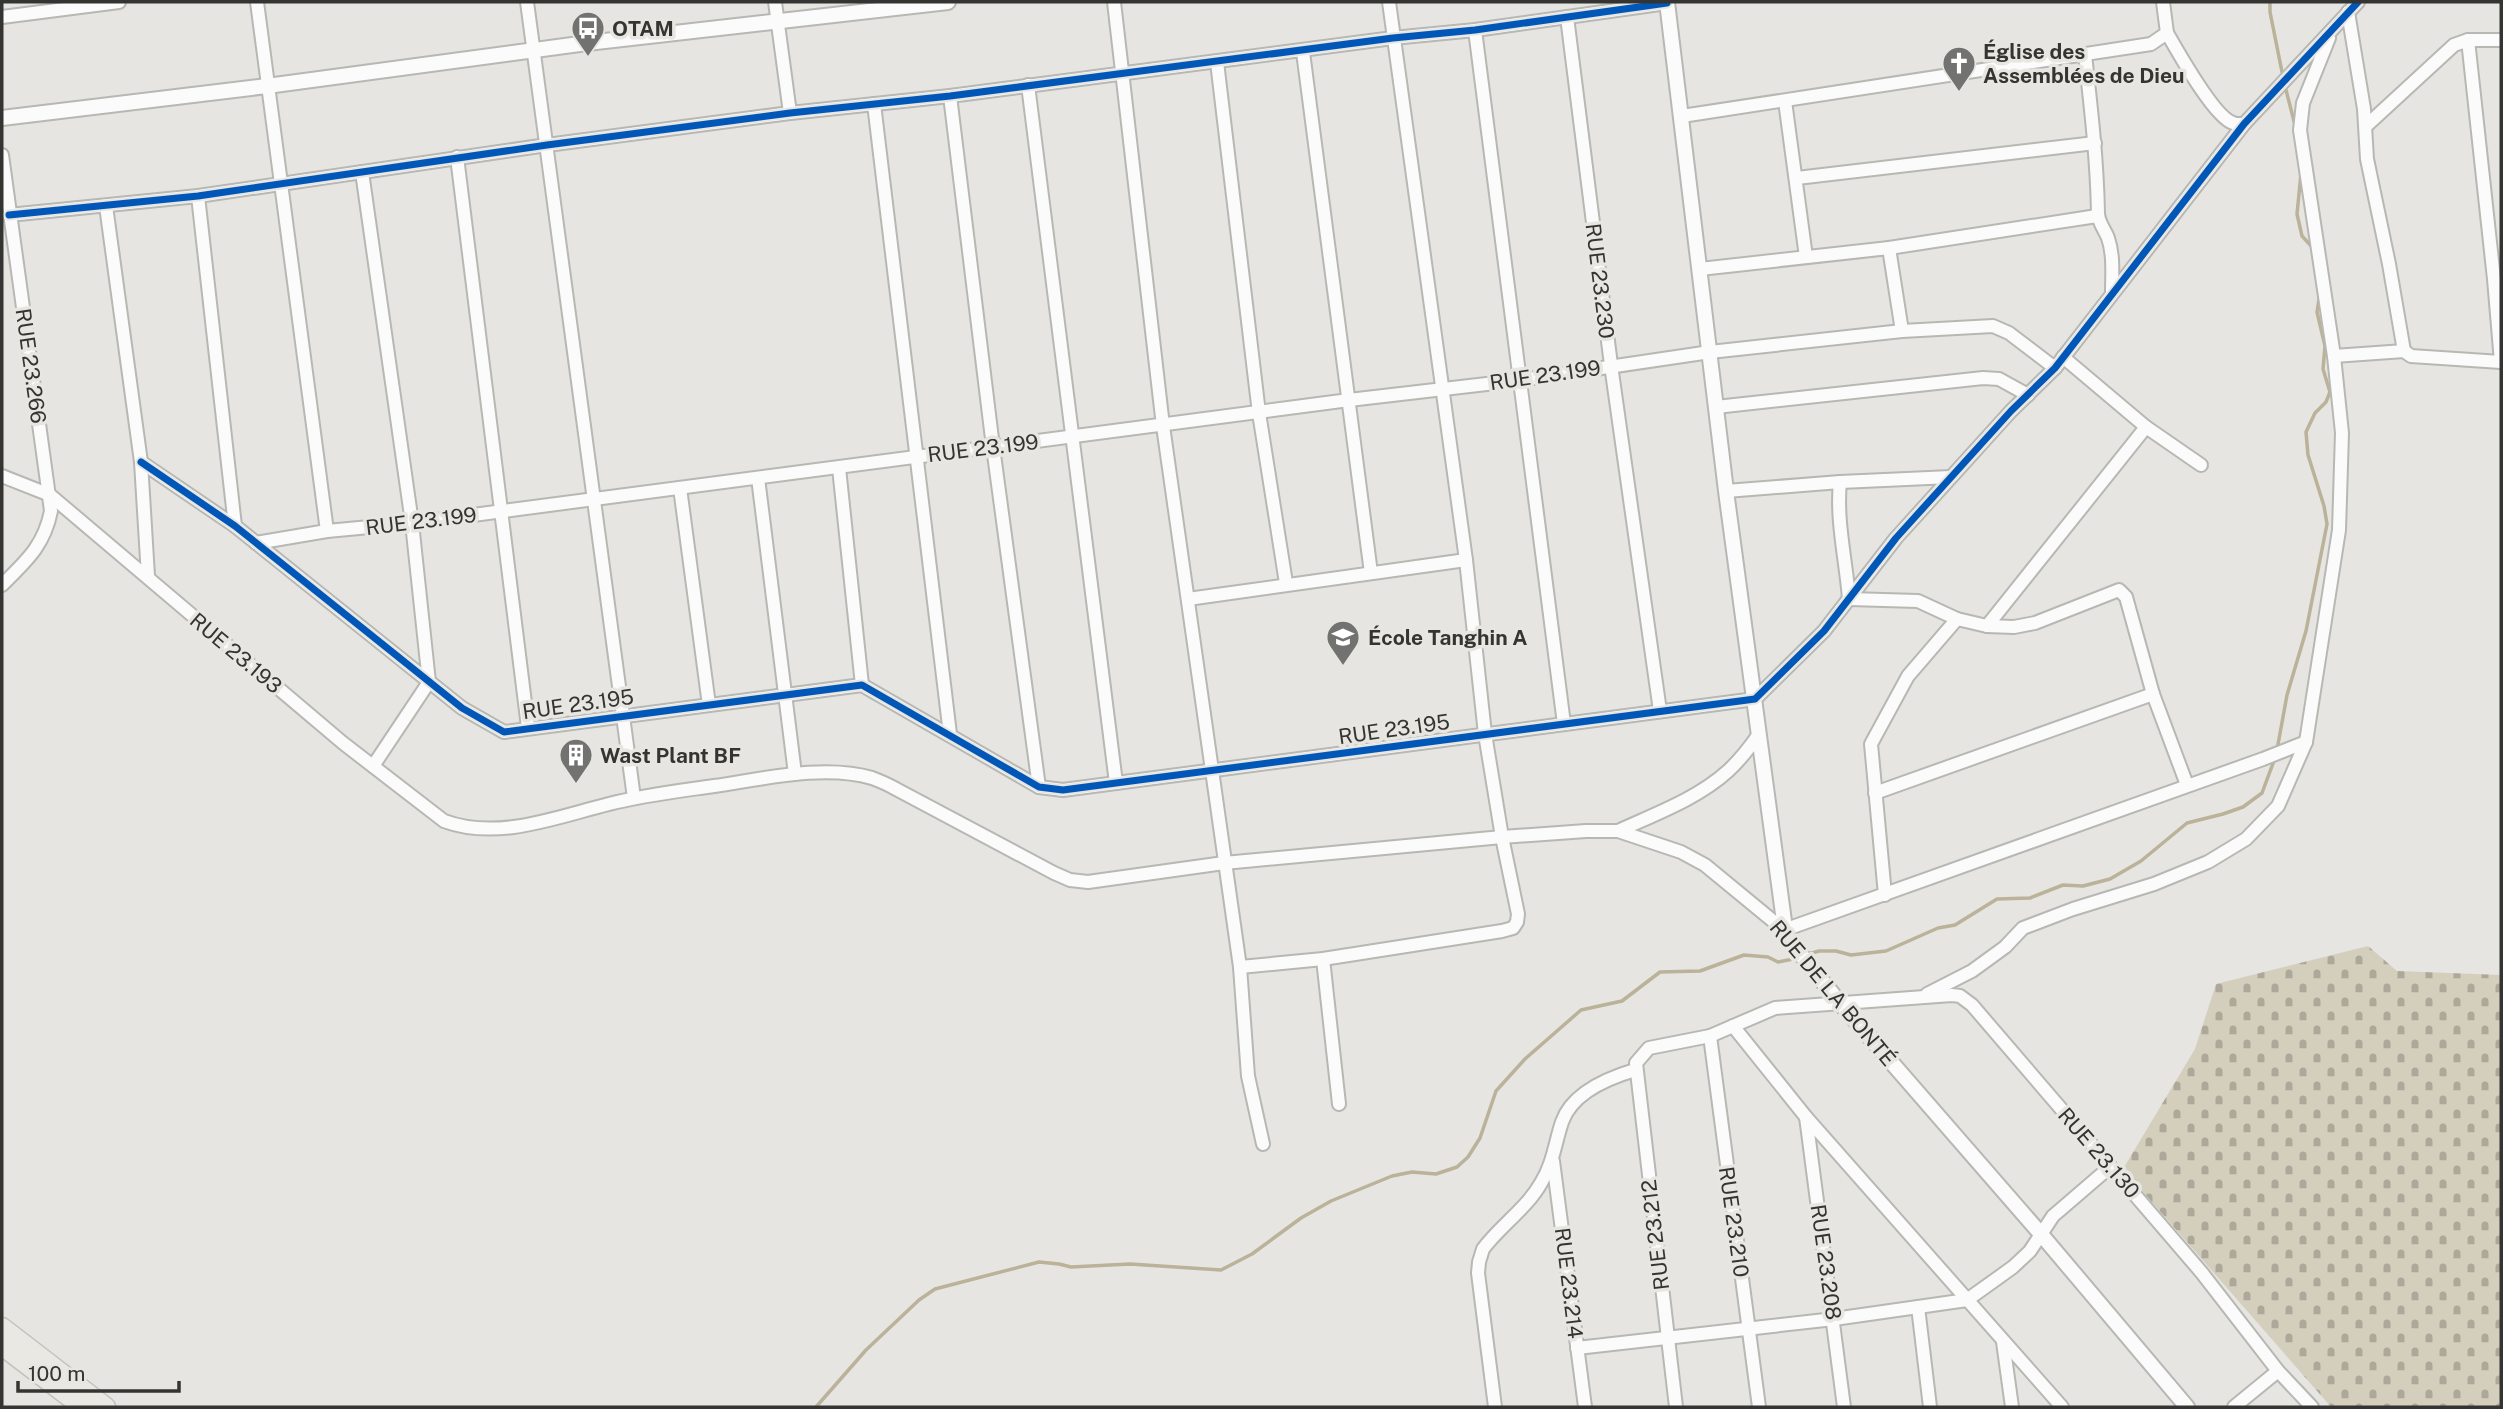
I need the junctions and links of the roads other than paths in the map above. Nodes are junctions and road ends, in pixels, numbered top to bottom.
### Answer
1 (118, 2) edge
2 (257, 2) edge
3 (527, 2) edge
4 (775, 2) edge
5 (948, 2) edge
6 (1114, 2) edge
7 (1389, 2) edge
8 (2163, 2) edge
9 (2358, 2) edge
10 (1667, 3) edge
11 (79, 4) edge
12 (2348, 12) junction
13 (1567, 16) junction
14 (2, 17) edge
15 (777, 23) junction
16 (1475, 30) junction
17 (2331, 31) junction
18 (2167, 33) junction
19 (1393, 38) junction
20 (2468, 40) junction
21 (2501, 40) edge
22 (533, 50) junction
23 (1303, 52) junction
24 (2085, 55) junction
25 (1217, 62) junction
26 (1122, 74) junction
27 (1028, 85) junction
28 (268, 86) junction
29 (950, 96) junction
30 (1785, 101) junction
31 (874, 104) junction
32 (790, 113) junction
33 (1682, 116) junction
34 (2, 118) edge
35 (2245, 124) junction
36 (2366, 126) junction
37 (2095, 143) junction
38 (547, 145) junction
39 (2, 155) edge
40 (457, 157) junction
41 (362, 172) junction
42 (1797, 178) junction
43 (280, 185) junction
44 (198, 196) junction
45 (106, 206) junction
46 (9, 215) junction
47 (2097, 216) junction
48 (1889, 248) junction
49 (1807, 257) junction
50 (1700, 269) junction
51 (2498, 278) edge
52 (2112, 293) junction
53 (1902, 331) junction
54 (2404, 351) junction
55 (1710, 352) junction
56 (2334, 356) junction
57 (2063, 357) junction
58 (2501, 362) edge
59 (1611, 365) junction
60 (2055, 368) junction
61 (1521, 380) junction
62 (1442, 389) junction
63 (2028, 395) junction
64 (1349, 400) junction
65 (1716, 407) junction
66 (1259, 413) junction
67 (1163, 426) junction
68 (2146, 428) junction
69 (1074, 436) junction
70 (993, 446) junction
71 (917, 457) junction
72 (141, 462) junction
73 (2201, 465) dead end
74 (839, 468) junction
75 (2, 476) edge
76 (1951, 477) junction
77 (758, 478) junction
78 (1840, 482) junction
79 (680, 488) junction
80 (1726, 491) junction
81 (50, 495) junction
82 (594, 499) junction
83 (501, 511) junction
84 (412, 523) junction
85 (235, 526) junction
86 (327, 531) junction
87 (256, 543) junction
88 (1466, 560) junction
89 (1371, 573) junction
90 (148, 576) junction
91 (1286, 583) junction
92 (2, 584) edge
93 (1849, 598) junction
94 (1188, 599) junction
95 (1957, 619) junction
96 (1987, 626) junction
97 (429, 682) junction
98 (862, 685) junction
99 (787, 694) junction
100 (2153, 694) junction
101 (1755, 699) junction
102 (709, 705) junction
103 (1660, 711) junction
104 (623, 715) junction
105 (1564, 724) junction
106 (528, 727) junction
107 (950, 734) junction
108 (1485, 734) junction
109 (1759, 734) junction
110 (2300, 744) junction
111 (373, 766) junction
112 (1212, 770) junction
113 (795, 774) junction
114 (1116, 783) junction
115 (2187, 785) junction
116 (1039, 787) junction
117 (1875, 793) junction
118 (634, 798) junction
119 (1618, 831) junction
120 (1502, 838) junction
121 (1224, 863) junction
122 (1885, 895) junction
123 (1786, 935) junction
124 (1323, 959) junction
125 (1240, 967) junction
126 (1920, 998) junction
127 (1839, 1002) junction
128 (1733, 1026) junction
129 (1710, 1036) junction
130 (1635, 1066) junction
131 (1339, 1104) dead end
132 (1806, 1117) junction
133 (1263, 1144) dead end
134 (1553, 1159) junction
135 (2110, 1167) junction
136 (2040, 1233) junction
137 (1966, 1300) junction
138 (1918, 1307) junction
139 (1833, 1319) junction
140 (2, 1327) edge
141 (1748, 1327) junction
142 (1667, 1336) junction
143 (2003, 1342) junction
144 (2, 1346) edge
145 (1577, 1348) junction
146 (2278, 1371) junction
147 (82, 1407) edge
148 (106, 1407) edge
149 (1495, 1407) edge
150 (1585, 1407) edge
151 (1676, 1407) edge
152 (1759, 1407) edge
153 (1844, 1407) edge
154 (1930, 1407) edge
155 (2012, 1407) edge
156 (2062, 1407) edge
157 (2187, 1407) edge
158 (2234, 1407) edge
159 (2312, 1407) edge

1 - 11 street
2 - 28 street
3 - 22 street
4 - 15 street
5 - 15 street
6 - 26 street
7 - 19 street
8 - 18 street
9 - 12 street
10 - 13 street
10 - 33 street
11 - 14 street
12 - 17 street
12 - 36 street
13 - 16 street
13 - 59 street, RUE 23.230
15 - 22 street
15 - 32 street
16 - 19 street
16 - 61 street
17 - 35 street
17 - 56 street
18 - 24 street
18 - 35 street
19 - 23 street
19 - 62 street
20 - 21 street
20 - 36 street
20 - 51 street
22 - 28 street
22 - 38 street
23 - 25 street
23 - 64 street
24 - 30 street
24 - 37 street
25 - 26 street
25 - 66 street
26 - 27 street
26 - 67 street
27 - 29 street
27 - 69 street
28 - 34 street
28 - 43 street
29 - 31 street
29 - 70 street
30 - 33 street
30 - 42 street
31 - 32 street
31 - 71 street
32 - 38 street
33 - 50 street
35 - 52 street
36 - 54 street
37 - 42 street
37 - 47 street
38 - 40 street
38 - 82 street
39 - 46 street, RUE 23.266
40 - 41 street
40 - 83 street
41 - 43 street
41 - 84 street
42 - 49 street
43 - 44 street
43 - 86 street
44 - 45 street
44 - 85 street
45 - 46 street
45 - 72 street
46 - 81 street, RUE 23.266
47 - 48 street
47 - 52 street
48 - 49 street
48 - 53 street
49 - 50 street
50 - 55 street
51 - 58 street
52 - 57 street
53 - 55 street, RUE 23.199
53 - 60 street, RUE 23.199
54 - 56 street
54 - 58 street
55 - 59 street, RUE 23.199
55 - 65 street
56 - 110 street
57 - 60 street
57 - 68 street
59 - 61 street, RUE 23.199
59 - 103 street, RUE 23.230
60 - 63 street
61 - 62 street, RUE 23.199
61 - 105 street
62 - 64 street, RUE 23.199
62 - 88 street
63 - 65 street
63 - 76 street
64 - 66 street, RUE 23.199
64 - 89 street
65 - 80 street
66 - 67 street, RUE 23.199
66 - 91 street
67 - 69 street, RUE 23.199
67 - 94 street
68 - 73 street
68 - 96 street
69 - 70 street, RUE 23.199
69 - 114 street
70 - 71 street, RUE 23.199
70 - 116 street
71 - 74 street, RUE 23.199
71 - 107 street
72 - 85 street, RUE 23.195
72 - 90 street
74 - 77 street, RUE 23.199
74 - 98 street
75 - 81 street, RUE 23.193
76 - 78 street
76 - 93 street
77 - 79 street, RUE 23.199
77 - 99 street
78 - 80 street
78 - 93 street
79 - 82 street, RUE 23.199
79 - 102 street
80 - 101 street
81 - 90 street, RUE 23.193
81 - 92 street, RUE 23.266
82 - 83 street, RUE 23.199
82 - 104 street
83 - 84 street, RUE 23.199
83 - 106 street
84 - 86 street, RUE 23.199
84 - 97 street
85 - 87 street, RUE 23.195
86 - 87 street, RUE 23.199
87 - 97 street, RUE 23.195
88 - 89 street
88 - 108 street
89 - 91 street
90 - 111 street, RUE 23.193
91 - 94 street
93 - 95 street
93 - 101 street
94 - 112 street
95 - 96 street
95 - 117 street
96 - 100 street
97 - 106 street, RUE 23.195
97 - 111 street
98 - 99 street, RUE 23.195
98 - 107 street
99 - 102 street, RUE 23.195
99 - 113 street
100 - 115 street
100 - 117 street
101 - 103 street, RUE 23.195
101 - 109 street
102 - 104 street, RUE 23.195
103 - 105 street, RUE 23.195
104 - 106 street, RUE 23.195
104 - 118 street
105 - 108 street, RUE 23.195
107 - 116 street
108 - 112 street, RUE 23.195
108 - 120 street
109 - 119 street
109 - 123 street
110 - 115 street
110 - 126 street
111 - 118 street, RUE 23.193
112 - 114 street, RUE 23.195
112 - 121 street
113 - 118 street, RUE 23.193
113 - 121 street, RUE DE LA BONTÉ
114 - 116 street, RUE 23.195
115 - 122 street
117 - 122 street
119 - 120 street, RUE DE LA BONTÉ
119 - 123 street, RUE DE LA BONTÉ
120 - 121 street, RUE DE LA BONTÉ
120 - 124 street
121 - 125 street
122 - 123 street
123 - 127 street, RUE DE LA BONTÉ
124 - 125 street
124 - 131 street
125 - 133 street
126 - 127 street, RUE 23.130
126 - 135 street, RUE 23.130
127 - 128 street, RUE 23.130
127 - 136 street, RUE DE LA BONTÉ
128 - 129 street, RUE 23.130
128 - 132 street
129 - 130 street, RUE 23.130
129 - 141 street, RUE 23.210
130 - 134 street, RUE 23.130
130 - 142 street, RUE 23.212
132 - 137 street
132 - 139 street, RUE 23.208
134 - 145 street, RUE 23.214
134 - 149 street
135 - 136 street
135 - 146 street, RUE 23.130
136 - 137 street
136 - 157 street, RUE DE LA BONTÉ
137 - 138 street
137 - 143 street
138 - 139 street
138 - 154 street
139 - 141 street
139 - 153 street, RUE 23.208
140 - 148 main road
141 - 142 street
141 - 152 street, RUE 23.210
142 - 145 street
142 - 151 street, RUE 23.212
143 - 155 street
143 - 156 street
144 - 147 main road
145 - 150 street, RUE 23.214
146 - 158 street
146 - 159 street, RUE 23.130

